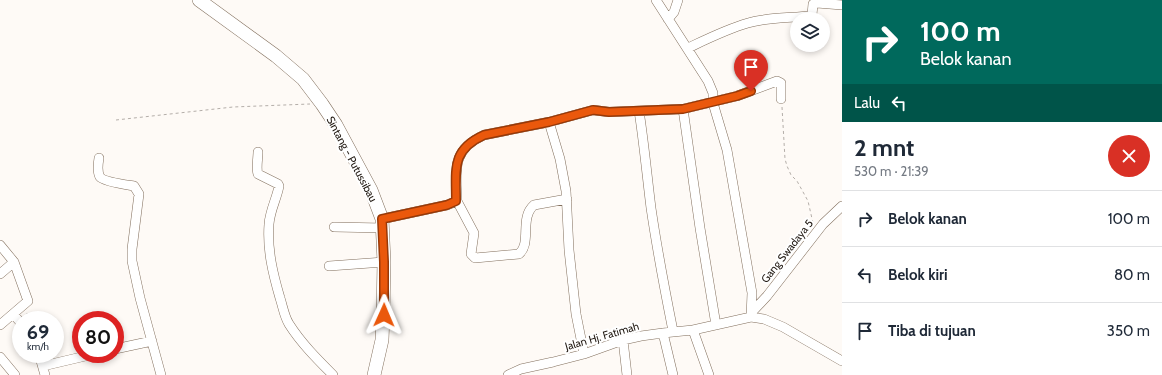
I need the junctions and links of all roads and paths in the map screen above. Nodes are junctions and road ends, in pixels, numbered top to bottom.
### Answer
1 (199, 0) edge
2 (656, 0) edge
3 (678, 0) edge
4 (842, 5) edge
5 (668, 19) junction
6 (688, 48) junction
7 (782, 99) joint
8 (713, 103) junction
9 (322, 104) junction
10 (683, 109) junction
11 (639, 111) junction
12 (116, 120) dead end
13 (549, 122) junction
14 (258, 152) dead end
15 (99, 158) dead end
16 (567, 199) junction
17 (456, 201) junction
18 (842, 206) edge
19 (382, 224) junction
20 (334, 228) dead end
21 (810, 240) junction
22 (0, 245) edge
23 (14, 262) junction
24 (384, 262) junction
25 (330, 266) dead end
26 (0, 274) edge
27 (16, 311) edge
28 (752, 314) junction
29 (12, 315) edge
30 (716, 324) junction
31 (0, 325) edge
32 (693, 330) junction
33 (673, 332) junction
34 (663, 333) junction
35 (623, 340) junction
36 (152, 341) junction
37 (124, 347) edge
38 (584, 354) junction
39 (0, 357) edge
40 (72, 361) edge
41 (842, 361) edge
42 (44, 370) edge
43 (15, 375) edge
44 (161, 375) edge
45 (333, 375) edge
46 (374, 375) edge
47 (508, 375) edge
48 (627, 375) edge
49 (673, 375) edge
50 (709, 375) edge

1 - 9 highway, Sintang - Putussibau
2 - 5 street
3 - 5 street
4 - 6 street
5 - 6 street
6 - 8 street
7 - 8 street
7 - 21 path
8 - 10 street
8 - 28 street
9 - 12 path
9 - 19 highway, Sintang - Putussibau
10 - 11 street
10 - 30 street
11 - 13 street
11 - 33 street
13 - 16 street
13 - 17 street
14 - 45 street
15 - 36 street
16 - 17 street
16 - 38 street
17 - 19 street
18 - 21 street, Gang Swadaya 5
19 - 20 street
19 - 24 highway, Sintang - Putussibau
21 - 28 street, Gang Swadaya 5
22 - 23 street
23 - 26 street
23 - 27 street
24 - 25 street
24 - 46 highway, Sintang - Putussibau
28 - 30 street, Jalan Hj. Fatimah
28 - 41 street
29 - 31 street
30 - 32 street, Jalan Hj. Fatimah
32 - 33 street, Jalan Hj. Fatimah
32 - 50 street
33 - 34 street, Jalan Hj. Fatimah
34 - 35 street, Jalan Hj. Fatimah
34 - 49 street
35 - 38 street, Jalan Hj. Fatimah
35 - 48 street
36 - 37 street
36 - 44 street
38 - 47 street, Jalan Hj. Fatimah
39 - 43 street
40 - 42 street

